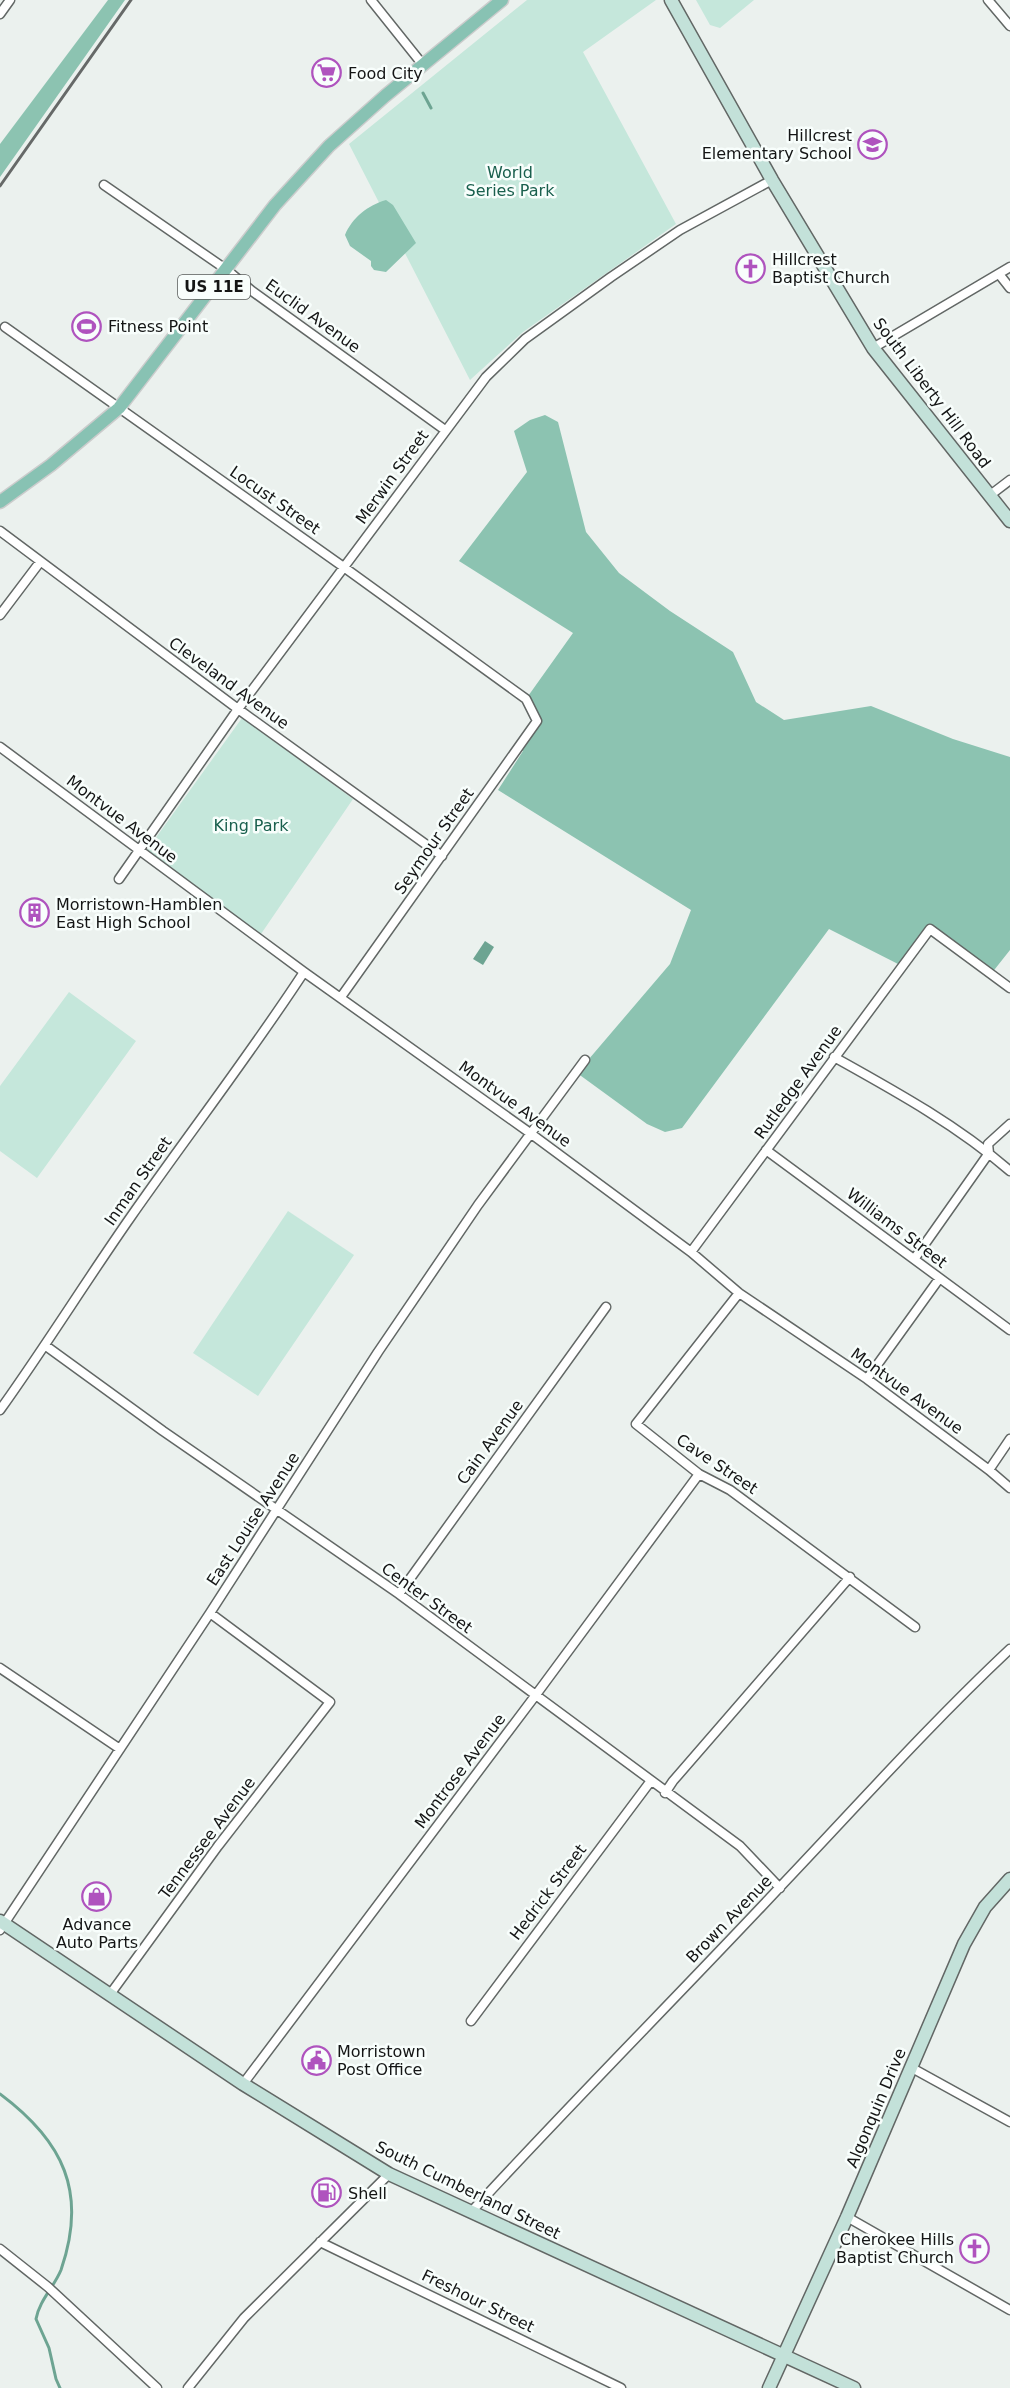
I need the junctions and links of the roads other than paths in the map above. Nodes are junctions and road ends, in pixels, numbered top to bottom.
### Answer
1 (10, 0) edge
2 (371, 0) edge
3 (502, 0) edge
4 (671, 0) edge
5 (988, 0) edge
6 (0, 14) edge
7 (1010, 26) edge
8 (423, 65) junction
9 (772, 180) junction
10 (104, 185) dead end
11 (1010, 267) edge
12 (227, 270) junction
13 (999, 274) junction
14 (1010, 288) edge
15 (5, 327) dead end
16 (873, 348) junction
17 (119, 408) junction
18 (445, 430) junction
19 (1010, 480) edge
20 (989, 496) junction
21 (0, 502) edge
22 (1010, 521) edge
23 (0, 531) edge
24 (40, 561) junction
25 (345, 568) junction
26 (0, 615) edge
27 (526, 699) joint
28 (238, 709) junction
29 (0, 747) edge
30 (138, 850) junction
31 (442, 856) junction
32 (119, 879) dead end
33 (304, 972) junction
34 (1010, 988) edge
35 (341, 997) junction
36 (834, 1058) junction
37 (585, 1060) dead end
38 (1010, 1124) edge
39 (530, 1133) junction
40 (766, 1150) junction
41 (989, 1153) junction
42 (1010, 1171) edge
43 (691, 1252) junction
44 (915, 1258) junction
45 (939, 1279) junction
46 (739, 1293) junction
47 (606, 1307) dead end
48 (1010, 1330) edge
49 (46, 1346) junction
50 (867, 1379) junction
51 (0, 1410) edge
52 (1010, 1439) edge
53 (989, 1470) junction
54 (699, 1474) junction
55 (1010, 1488) edge
56 (277, 1510) junction
57 (850, 1577) junction
58 (399, 1594) junction
59 (210, 1613) junction
60 (915, 1627) dead end
61 (1010, 1649) edge
62 (0, 1668) edge
63 (536, 1696) junction
64 (120, 1749) junction
65 (650, 1782) junction
66 (665, 1793) junction
67 (1010, 1879) edge
68 (780, 1888) junction
69 (2, 1925) edge
70 (111, 1993) junction
71 (471, 2021) dead end
72 (912, 2068) junction
73 (243, 2084) junction
74 (1010, 2122) edge
75 (388, 2174) junction
76 (471, 2212) junction
77 (848, 2217) junction
78 (320, 2242) junction
79 (0, 2249) edge
80 (1010, 2310) edge
81 (783, 2357) junction
82 (157, 2388) edge
83 (188, 2388) edge
84 (621, 2388) edge
85 (769, 2388) edge
86 (854, 2388) edge

1 - 6 street
2 - 8 street
3 - 8 main road, US 11E
4 - 9 street, South Liberty Hill Road
5 - 7 street
8 - 12 main road, US 11E
9 - 16 street, South Liberty Hill Road
9 - 18 street, Merwin Street
10 - 12 street, Euclid Avenue
11 - 13 street
12 - 17 main road, US 11E
12 - 18 street, Euclid Avenue
13 - 14 street
13 - 16 street
15 - 17 street, Locust Street
16 - 20 street, South Liberty Hill Road
17 - 21 main road, US 11E
17 - 25 street, Locust Street
18 - 25 street, Merwin Street
19 - 20 street
20 - 22 street, South Liberty Hill Road
23 - 24 street, Cleveland Avenue
24 - 26 street
24 - 28 street, Cleveland Avenue
25 - 27 street, Locust Street
25 - 28 street, Merwin Street
27 - 31 street, Seymour Street
28 - 30 street, Merwin Street
28 - 31 street, Cleveland Avenue
29 - 30 street, Montvue Avenue
30 - 32 street, Merwin Street
30 - 33 street, Montvue Avenue
31 - 35 street, Seymour Street
33 - 35 street, Montvue Avenue
33 - 49 street, Inman Street
34 - 36 street, Rutledge Avenue
35 - 39 street, Montvue Avenue
36 - 40 street, Rutledge Avenue
36 - 41 street
37 - 39 street, East Louise Avenue
38 - 41 street
39 - 43 street, Montvue Avenue
39 - 56 street, East Louise Avenue
40 - 43 street, Rutledge Avenue
40 - 44 street, Williams Street
41 - 42 street
41 - 44 street
43 - 46 street, Montvue Avenue
44 - 45 street, Williams Street
45 - 48 street, Williams Street
45 - 50 street
46 - 50 street, Montvue Avenue
46 - 54 street, Cave Street
47 - 58 street, Cain Avenue
49 - 51 street, Inman Street
49 - 56 street, Center Street
50 - 53 street, Montvue Avenue
52 - 53 street
53 - 55 street, Montvue Avenue
54 - 57 street, Cave Street
54 - 63 street, Montrose Avenue
56 - 58 street, Center Street
56 - 59 street, East Louise Avenue
57 - 60 street, Cave Street
57 - 66 street
58 - 63 street, Center Street
59 - 64 street, East Louise Avenue
59 - 70 street, Tennessee Avenue
61 - 68 street, Brown Avenue
62 - 64 street
63 - 65 street, Center Street
63 - 73 street, Montrose Avenue
64 - 69 street, East Louise Avenue
65 - 66 street, Center Street
65 - 71 street, Hedrick Street
66 - 68 street, Center Street
67 - 72 street, Algonquin Drive
68 - 76 street, Brown Avenue
69 - 70 street, South Cumberland Street
70 - 73 street, South Cumberland Street
72 - 74 street
72 - 77 street, Algonquin Drive
73 - 75 street, South Cumberland Street
75 - 76 street, South Cumberland Street
75 - 78 street
76 - 81 street, South Cumberland Street
77 - 80 street
77 - 81 street, Algonquin Drive
78 - 83 street
78 - 84 street, Freshour Street
79 - 82 street
81 - 85 street, Algonquin Drive
81 - 86 street, South Cumberland Street

